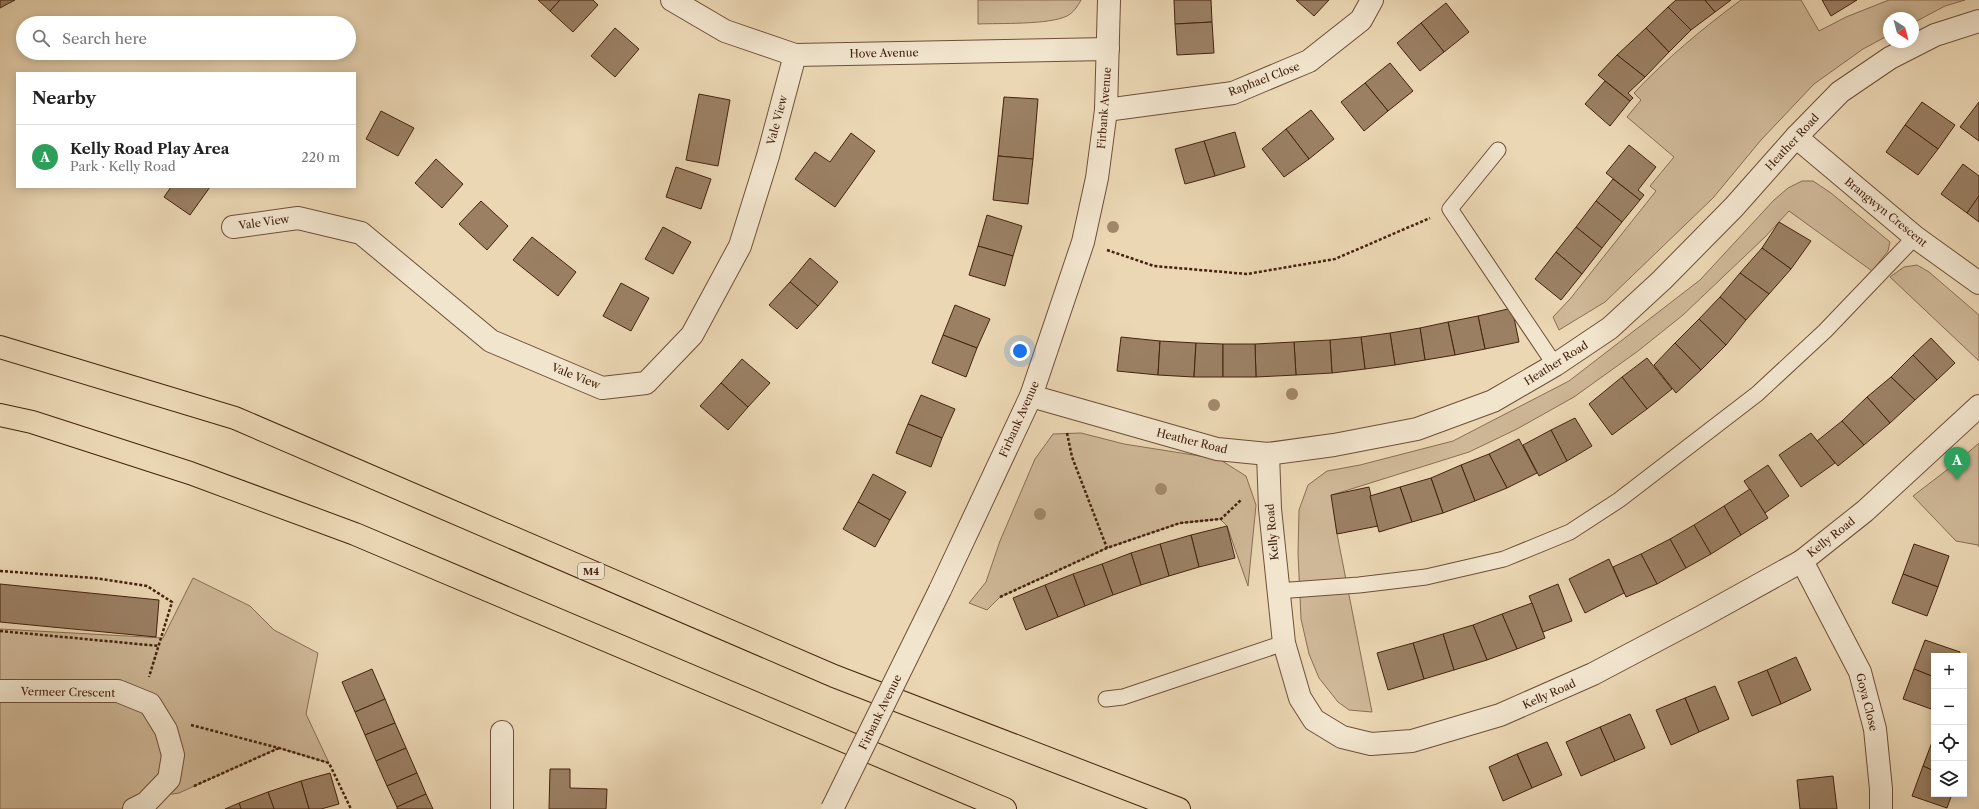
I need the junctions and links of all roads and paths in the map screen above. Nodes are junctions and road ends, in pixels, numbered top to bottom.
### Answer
1 (672, 0) edge
2 (1109, 0) edge
3 (1372, 0) edge
4 (1979, 21) edge
5 (1108, 49) junction
6 (795, 55) junction
7 (1106, 110) junction
8 (1796, 137) junction
9 (1498, 150) dead end
10 (1450, 209) junction
11 (233, 227) dead end
12 (1915, 236) junction
13 (1083, 242) junction
14 (1979, 283) edge
15 (0, 347) edge
16 (1555, 366) junction
17 (1031, 396) junction
18 (1062, 405) junction
19 (1979, 406) edge
20 (0, 415) edge
21 (1268, 464) junction
22 (1107, 548) junction
23 (1802, 561) junction
24 (0, 571) edge
25 (1278, 591) junction
26 (1000, 597) dead end
27 (0, 631) edge
28 (1284, 643) junction
29 (159, 646) junction
30 (0, 691) edge
31 (1106, 699) dead end
32 (142, 701) junction
33 (157, 716) junction
34 (502, 732) dead end
35 (279, 748) junction
36 (152, 797) junction
37 (134, 809) edge
38 (351, 809) edge
39 (502, 809) edge
40 (832, 809) edge
41 (1005, 809) edge
42 (1179, 809) edge
43 (1881, 809) edge

1 - 6 street, Hove Avenue
2 - 5 street, Firbank Avenue
3 - 7 street, Raphael Close
4 - 8 street, Heather Road
5 - 6 street, Hove Avenue
5 - 7 street, Firbank Avenue
6 - 11 street, Vale View
7 - 13 street, Firbank Avenue
8 - 12 street, Brangwyn Crescent
8 - 16 street, Heather Road
9 - 10 lane
10 - 13 path
10 - 16 lane
12 - 14 street, Brangwyn Crescent
12 - 25 lane
13 - 17 street, Firbank Avenue
15 - 42 highway, M4
16 - 21 street, Heather Road
17 - 18 street, Heather Road
17 - 40 street, Firbank Avenue, bridge
18 - 21 street, Heather Road
18 - 22 path
19 - 23 street, Kelly Road
20 - 41 highway
21 - 22 path
21 - 25 street, Kelly Road
22 - 26 path
23 - 28 street, Kelly Road
23 - 43 street, Goya Close
24 - 29 path
25 - 28 street, Kelly Road
27 - 29 path
28 - 31 lane
29 - 32 path
30 - 32 street, Vermeer Crescent
32 - 33 street, Vermeer Crescent
33 - 35 path
33 - 36 street, Vermeer Crescent
34 - 39 street
35 - 36 path
35 - 38 path
36 - 37 street, Vermeer Crescent

